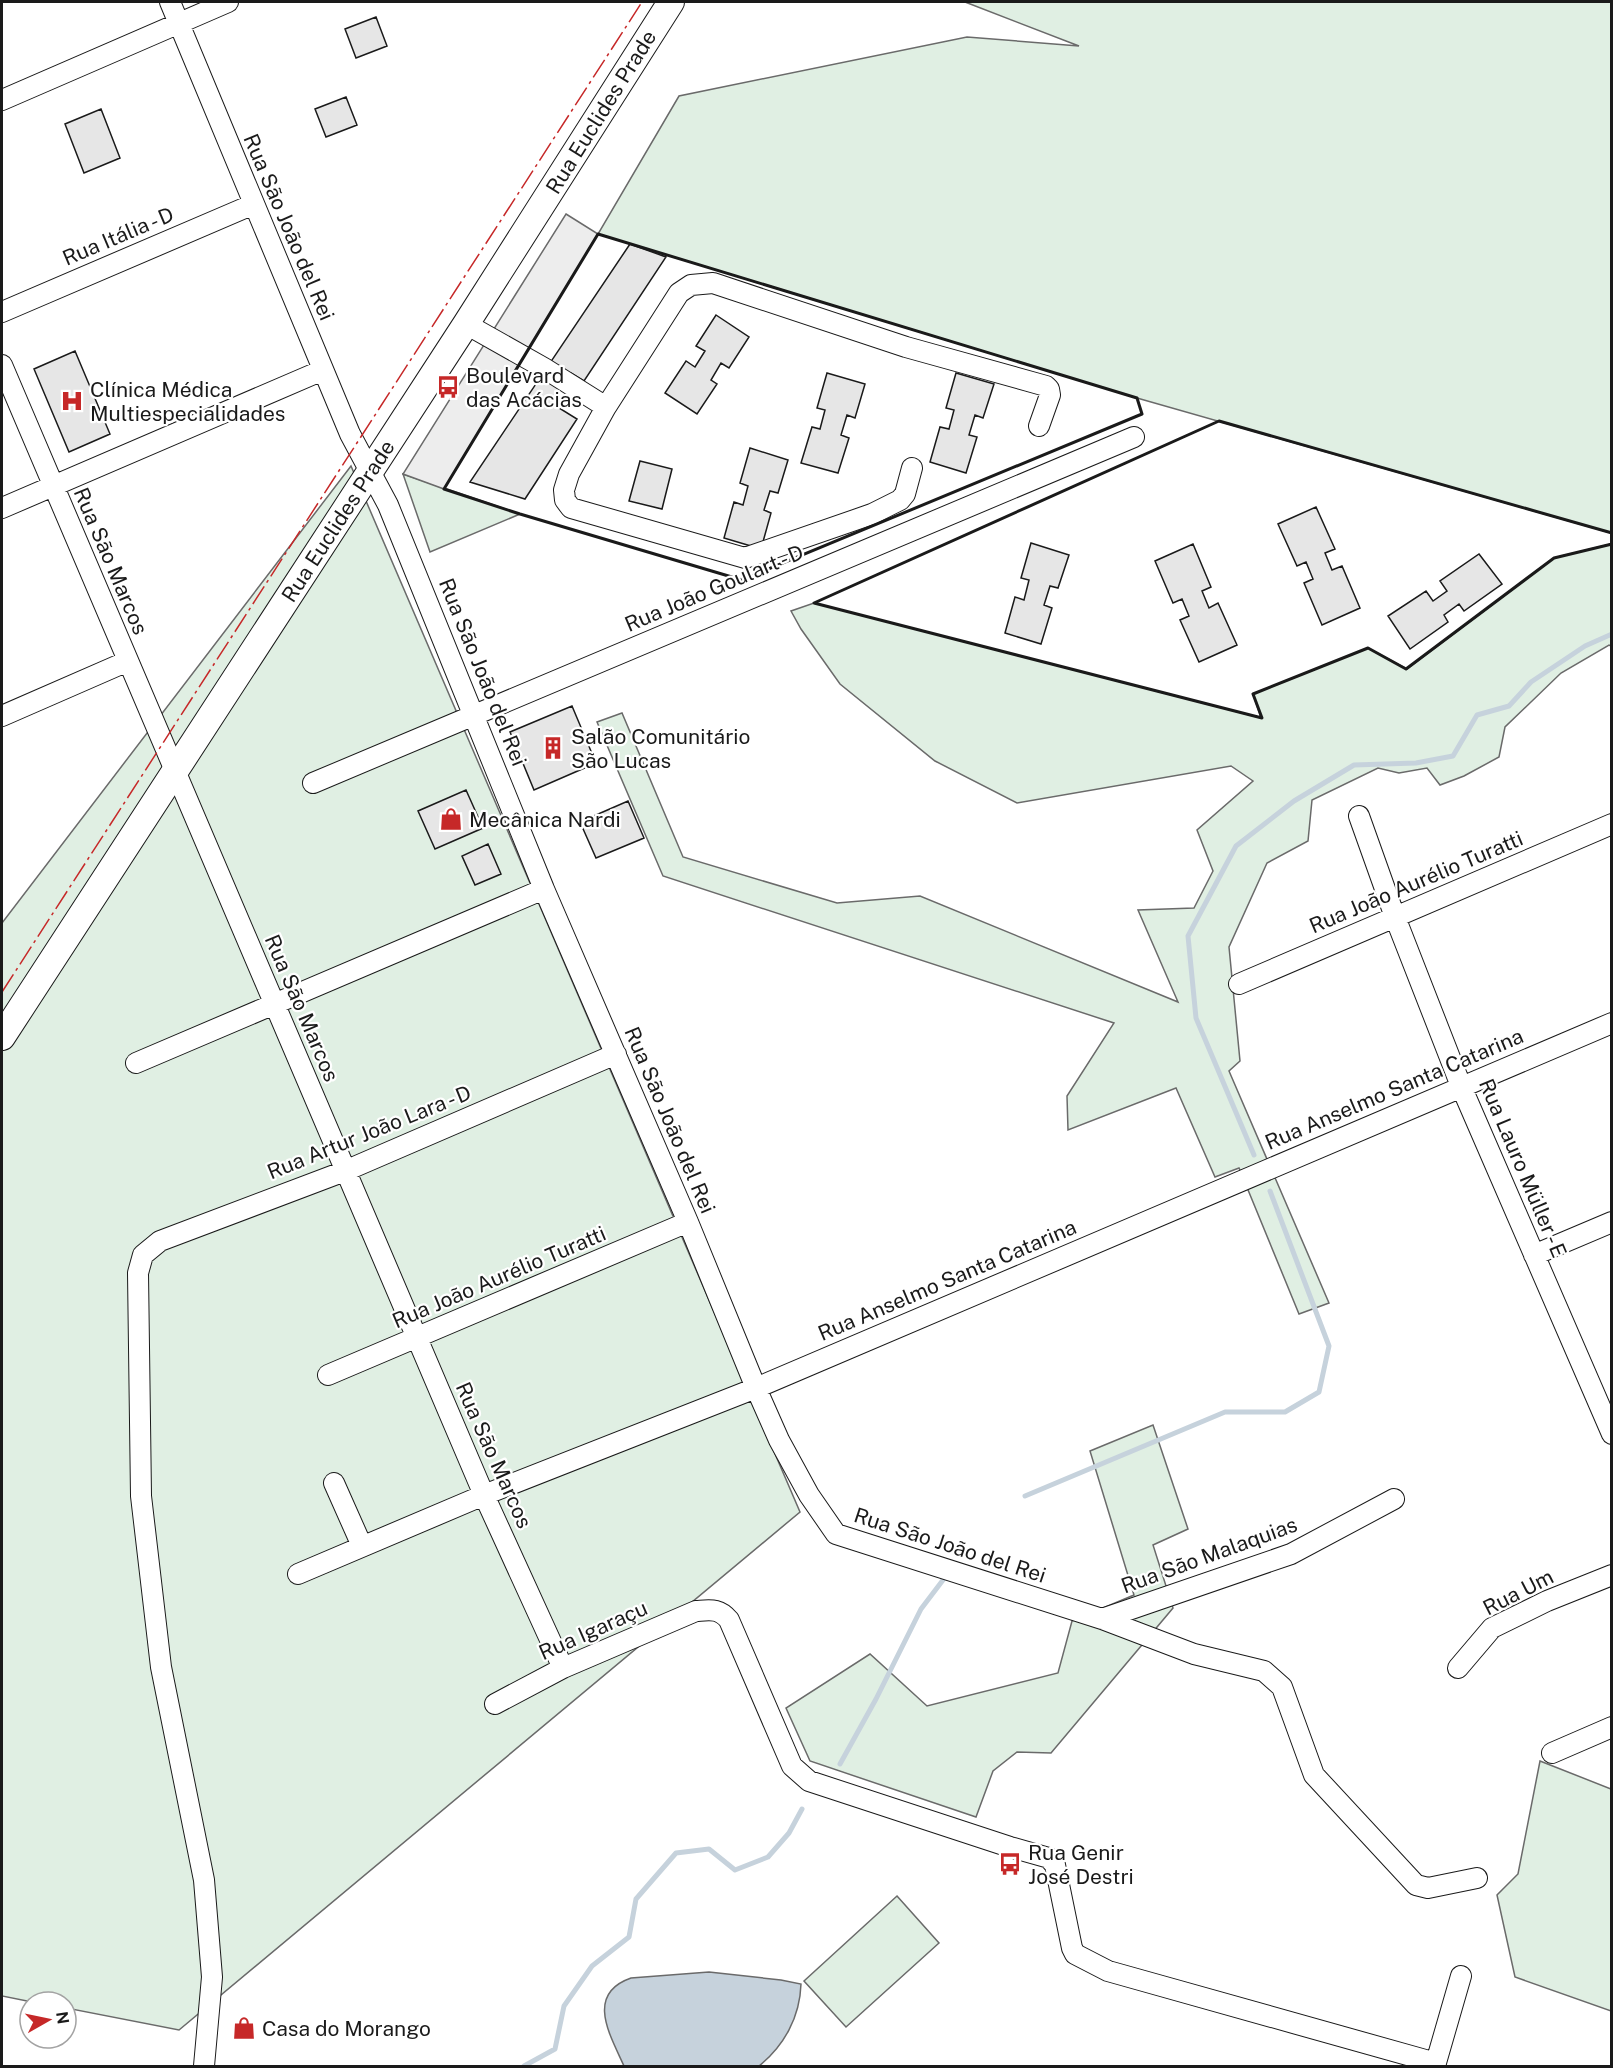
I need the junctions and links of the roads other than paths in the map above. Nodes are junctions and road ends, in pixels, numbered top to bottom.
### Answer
1 (170, 2) edge
2 (228, 2) edge
3 (670, 2) edge
4 (178, 23) junction
5 (2, 100) edge
6 (254, 204) junction
7 (2, 312) edge
8 (466, 324) junction
9 (2, 365) edge
10 (323, 370) junction
11 (606, 408) junction
12 (1039, 426) dead end
13 (1134, 437) dead end
14 (912, 468) dead end
15 (370, 471) junction
16 (53, 486) junction
17 (2, 508) edge
18 (128, 661) junction
19 (475, 715) junction
20 (2, 716) edge
21 (174, 770) junction
22 (313, 783) dead end
23 (1359, 816) dead end
24 (1611, 824) edge
25 (544, 889) junction
26 (1395, 917) junction
27 (1239, 984) dead end
28 (274, 1004) junction
29 (1611, 1023) edge
30 (2, 1037) edge
31 (615, 1054) junction
32 (136, 1063) dead end
33 (1461, 1086) junction
34 (345, 1171) junction
35 (688, 1222) junction
36 (1611, 1222) edge
37 (1534, 1256) junction
38 (417, 1337) junction
39 (328, 1375) dead end
40 (756, 1388) junction
41 (1609, 1424) edge
42 (334, 1483) dead end
43 (484, 1495) junction
44 (1394, 1499) dead end
45 (362, 1546) junction
46 (298, 1574) dead end
47 (1611, 1575) edge
48 (1102, 1619) junction
49 (563, 1668) junction
50 (1458, 1668) dead end
51 (495, 1704) dead end
52 (1611, 1727) edge
53 (1551, 1753) dead end
54 (1477, 1878) dead end
55 (1461, 1976) dead end
56 (1435, 2065) edge
57 (204, 2067) edge

1 - 4 street, Rua São João del Rei
2 - 4 street
3 - 8 main road, Rua Euclides Prade
4 - 5 street
4 - 6 street, Rua São João del Rei
6 - 7 street, Rua Itália - D
6 - 10 street, Rua São João del Rei
8 - 11 street
8 - 15 main road, Rua Euclides Prade
9 - 16 street, Rua São Marcos
10 - 15 street, Rua São João del Rei
10 - 16 street
11 - 12 street
11 - 14 street
13 - 19 street, Rua João Goulart - D
15 - 19 street, Rua São João del Rei
15 - 21 main road, Rua Euclides Prade
16 - 17 street
16 - 18 street, Rua São Marcos
18 - 20 street
18 - 21 street, Rua São Marcos
19 - 22 street, Rua João Goulart - D
19 - 25 street, Rua São João del Rei
21 - 28 street, Rua São Marcos
21 - 30 main road, Rua Euclides Prade
23 - 26 street, Rua Lauro Müller - E
24 - 26 street, Rua João Aurélio Turatti
25 - 28 street
25 - 31 street, Rua São João del Rei
26 - 27 street, Rua João Aurélio Turatti
26 - 33 street, Rua Lauro Müller - E
28 - 32 street
28 - 34 street, Rua São Marcos
29 - 33 street, Rua Anselmo Santa Catarina
31 - 34 street, Rua Artur João Lara - D
31 - 35 street, Rua São João del Rei
33 - 37 street, Rua Lauro Müller - E
33 - 40 street, Rua Anselmo Santa Catarina
34 - 38 street, Rua São Marcos
34 - 57 street, Rua Artur João Lara - D
35 - 38 street, Rua João Aurélio Turatti
35 - 40 street, Rua São João del Rei
36 - 37 street
37 - 41 street, Rua Lauro Müller - E
38 - 39 street, Rua João Aurélio Turatti
38 - 43 street, Rua São Marcos
40 - 43 street, Rua Anselmo Santa Catarina
40 - 48 street, Rua São João del Rei
42 - 45 street
43 - 45 street, Rua Anselmo Santa Catarina
43 - 49 street, Rua São Marcos
44 - 48 street, Rua São Malaquias
45 - 46 street, Rua Anselmo Santa Catarina
47 - 50 street, Rua Um
48 - 54 street, Rua São João del Rei
49 - 51 street, Rua Igaraçu
49 - 56 street, Rua Igaraçu
52 - 53 street
55 - 56 street

